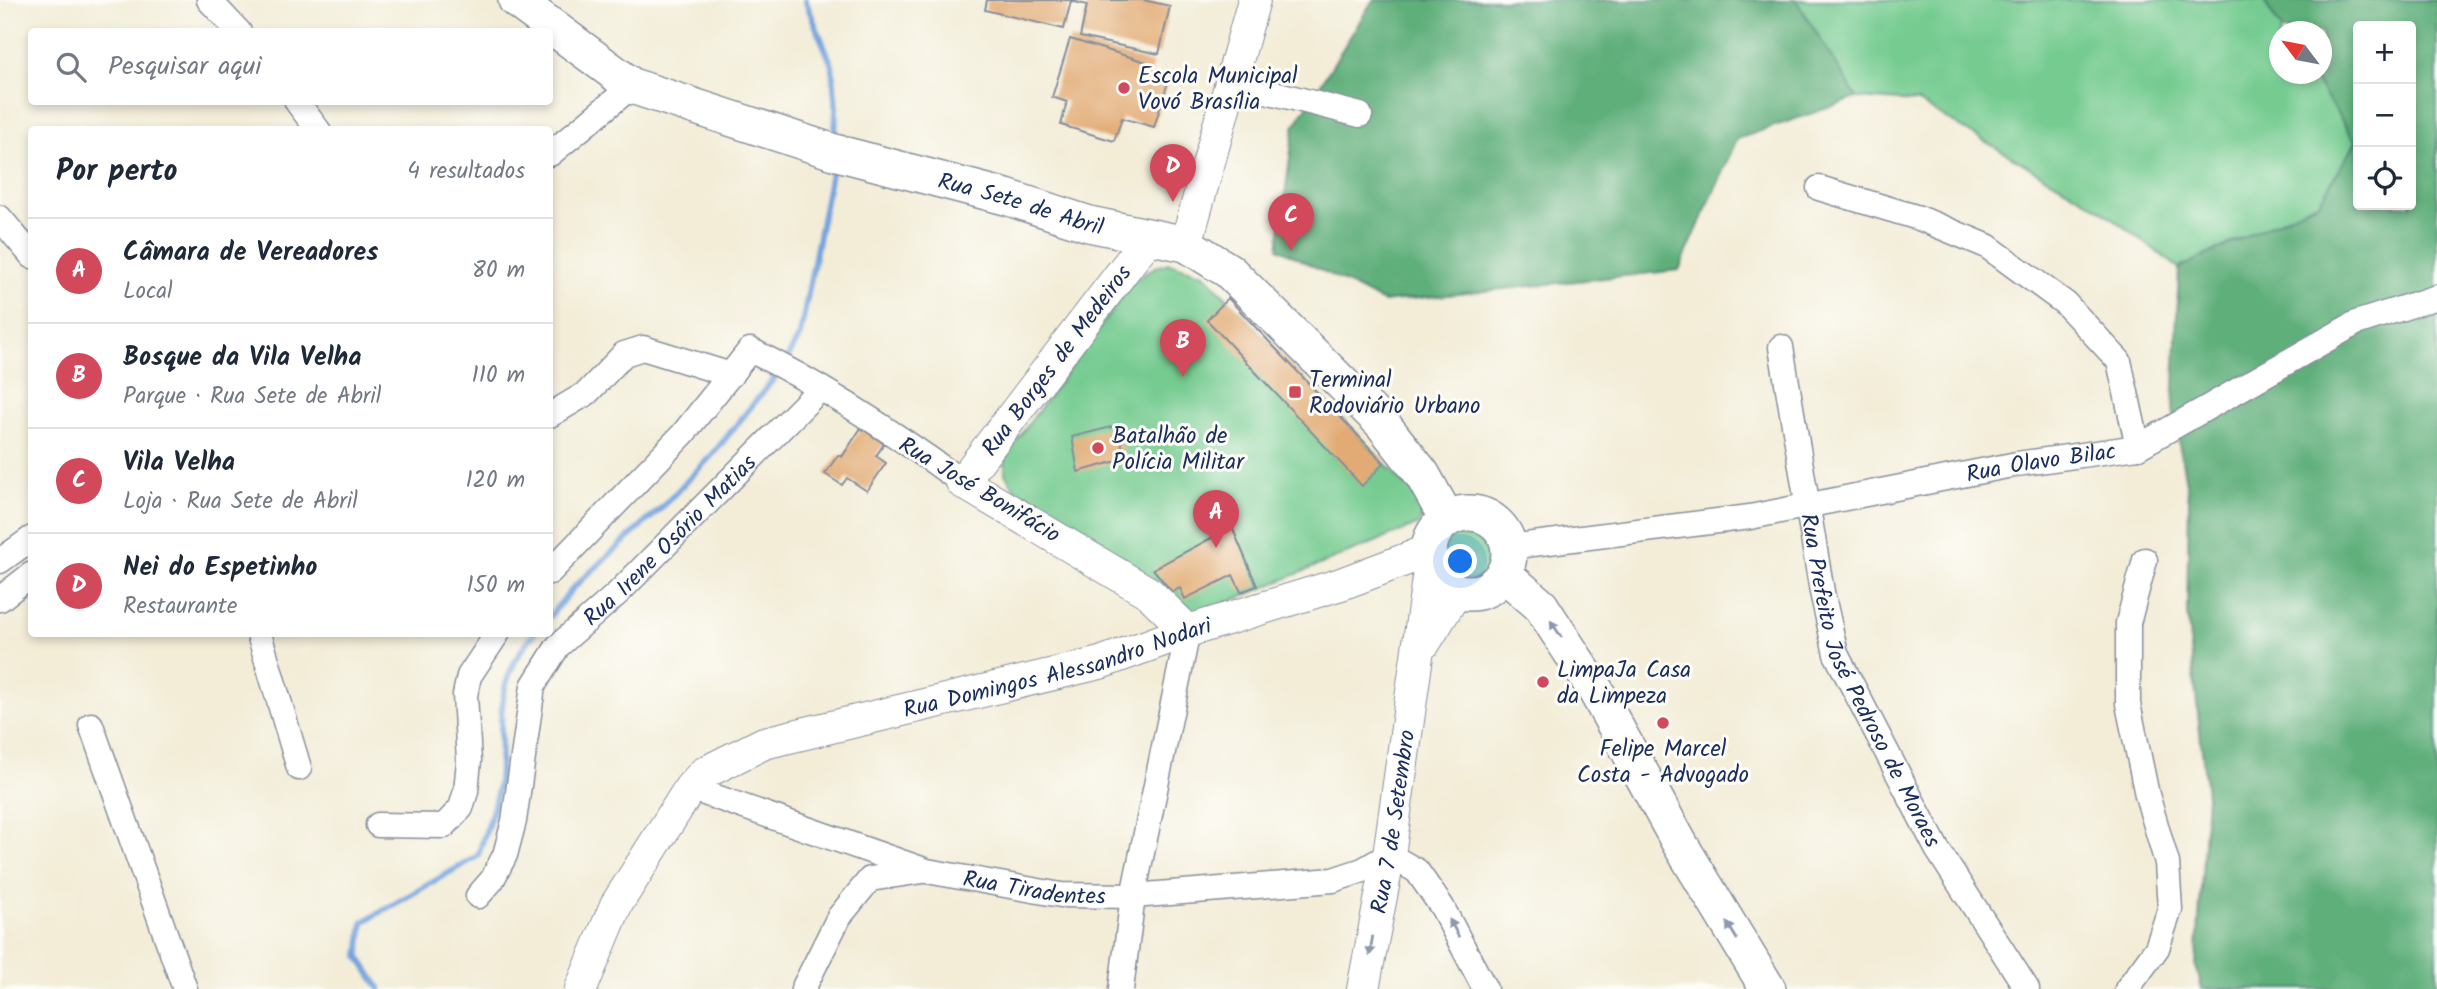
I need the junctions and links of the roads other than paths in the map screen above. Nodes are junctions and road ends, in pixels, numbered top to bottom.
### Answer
1 (209, 0) edge
2 (516, 0) edge
3 (1254, 0) edge
4 (235, 28) edge
5 (1231, 82) junction
6 (632, 86) junction
7 (298, 105) edge
8 (1360, 115) dead end
9 (315, 126) edge
10 (553, 152) edge
11 (1819, 188) dead end
12 (0, 218) edge
13 (1149, 237) junction
14 (1186, 244) junction
15 (28, 251) edge
16 (2429, 299) edge
17 (1781, 347) dead end
18 (731, 375) junction
19 (819, 390) junction
20 (553, 413) edge
21 (2138, 447) junction
22 (962, 482) junction
23 (1809, 505) junction
24 (1447, 519) junction
25 (28, 541) edge
26 (1429, 558) junction
27 (0, 561) edge
28 (1506, 561) junction
29 (2145, 561) dead end
30 (553, 569) edge
31 (28, 578) edge
32 (1457, 592) junction
33 (0, 599) edge
34 (1188, 631) junction
35 (260, 637) edge
36 (495, 637) edge
37 (1419, 653) junction
38 (91, 725) dead end
39 (299, 768) dead end
40 (690, 788) junction
41 (378, 825) dead end
42 (1389, 855) junction
43 (927, 871) junction
44 (478, 895) dead end
45 (1133, 896) junction
46 (185, 989) edge
47 (581, 989) edge
48 (803, 989) edge
49 (1121, 989) edge
50 (1363, 989) edge
51 (1485, 989) edge
52 (1769, 989) edge
53 (2027, 989) edge
54 (2127, 989) edge

1 - 4 street
2 - 6 main road, Rua Sete de Abril
3 - 5 street
5 - 8 street
5 - 14 street
6 - 10 street
6 - 13 main road, Rua Sete de Abril
7 - 9 street
11 - 21 street, Rua Olavo Bilac
12 - 15 street
13 - 14 main road, Rua Sete de Abril
13 - 22 street, Rua Borges de Medeiros
14 - 24 main road, Rua Sete de Abril
16 - 21 street
17 - 23 street, Rua Prefeito José Pedroso de Moraes
18 - 19 street, Rua José Bonifácio
18 - 20 street
18 - 30 street
19 - 22 street, Rua José Bonifácio
19 - 44 street, Rua Irene Osório Matias
21 - 23 street, Rua Olavo Bilac
22 - 34 street, Rua José Bonifácio
23 - 28 street, Rua Olavo Bilac
23 - 53 street, Rua Prefeito José Pedroso de Moraes
24 - 26 main road
24 - 28 main road
25 - 27 street
26 - 32 main road
26 - 34 street, Rua Domingos Alessandro Nodari
26 - 37 street, Rua 7 de Setembro
28 - 32 main road
52 -> 28 main road
29 - 54 street
31 - 33 street
32 - 37 street, Rua 7 de Setembro
34 - 40 street, Rua Domingos Alessandro Nodari
34 - 45 street
35 - 39 street
36 - 41 street
37 - 42 street, Rua 7 de Setembro
38 - 46 street
40 - 43 street, Rua Tiradentes
40 - 47 street, Rua Domingos Alessandro Nodari
42 - 45 street, Rua Tiradentes
42 -> 50 street, Rua 7 de Setembro
51 -> 42 street
43 - 45 street, Rua Tiradentes
43 - 48 street
45 - 49 street

